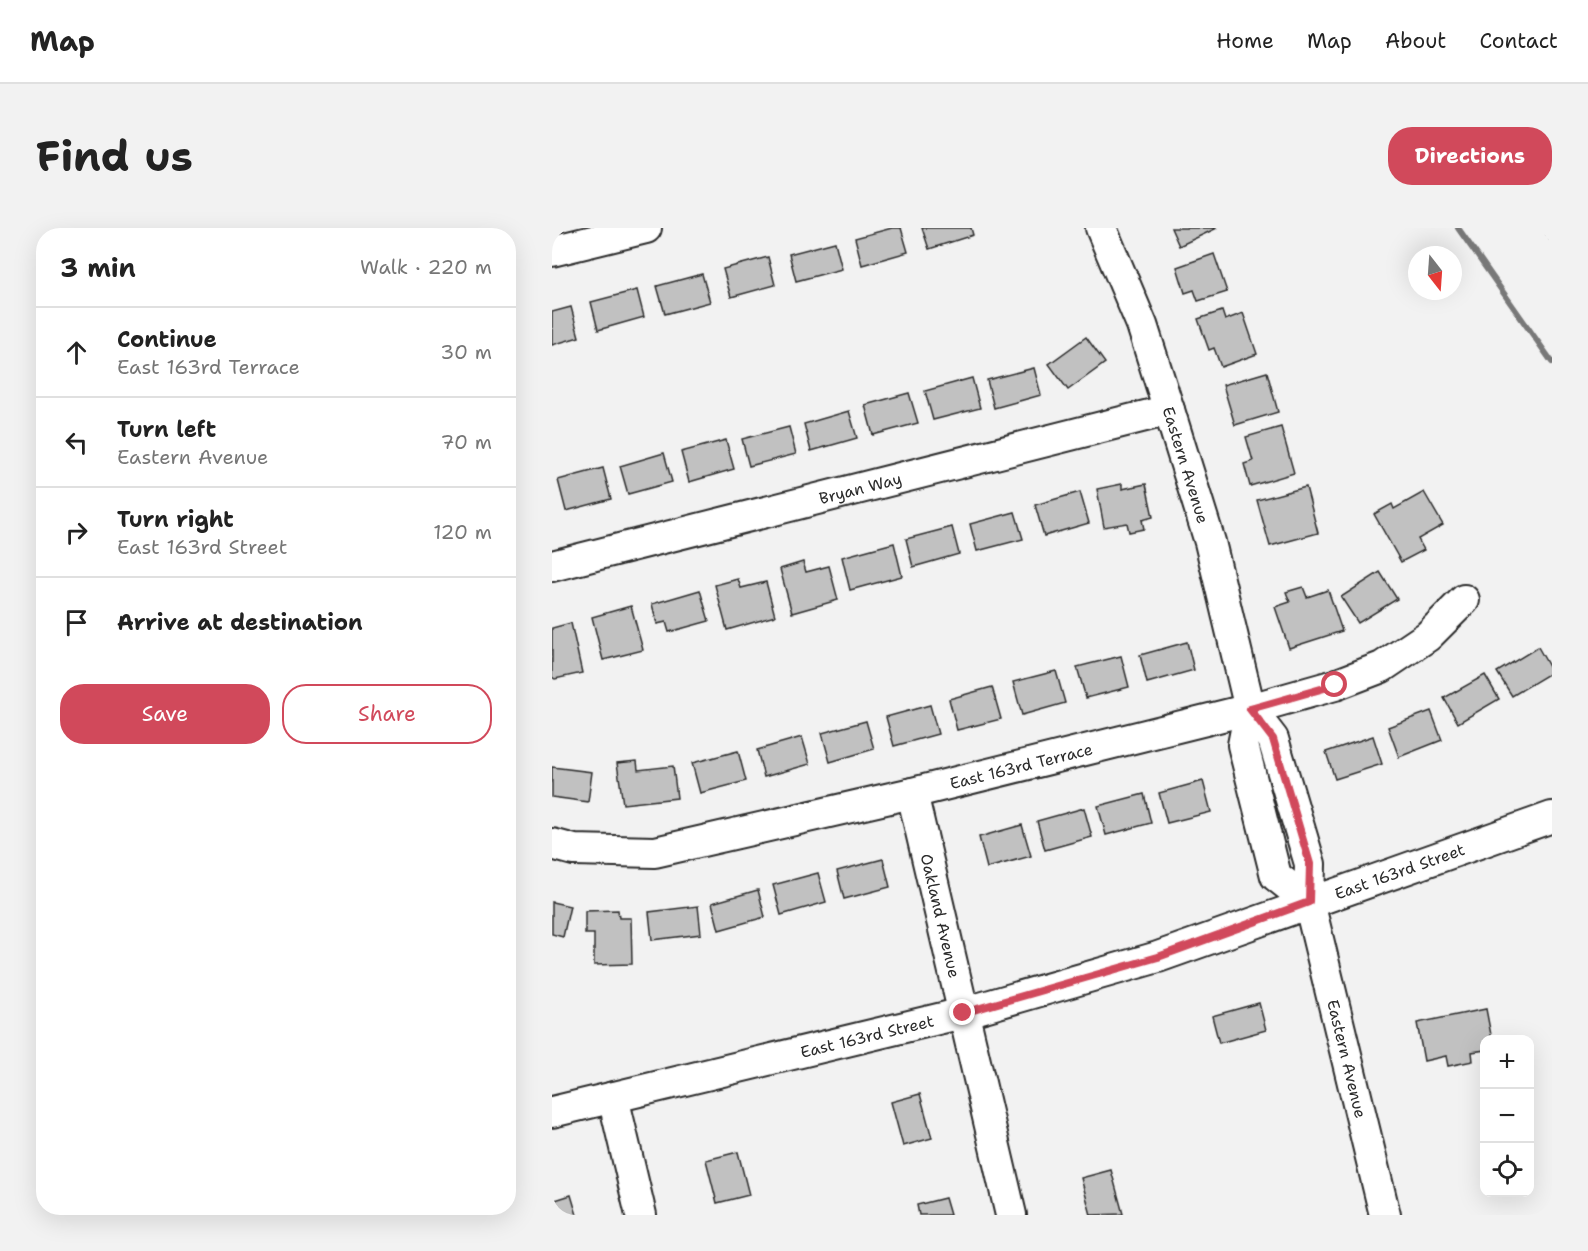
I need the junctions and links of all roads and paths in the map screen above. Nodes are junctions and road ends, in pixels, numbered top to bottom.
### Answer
1 (646, 228) edge
2 (1101, 228) edge
3 (1544, 228) edge
4 (1552, 241) edge
5 (552, 251) edge
6 (1169, 410) junction
7 (552, 566) edge
8 (1464, 600) dead end
9 (1250, 709) junction
10 (912, 793) junction
11 (1552, 817) edge
12 (552, 844) edge
13 (1309, 902) junction
14 (963, 1013) junction
15 (613, 1097) junction
16 (552, 1112) edge
17 (641, 1215) edge
18 (1011, 1215) edge
19 (1385, 1215) edge

1 - 5 street
2 - 6 street, Eastern Avenue
3 - 4 path
6 - 7 street, Bryan Way
6 - 9 street, Eastern Avenue
8 - 9 street, East 163rd Terrace
9 - 10 street, East 163rd Terrace
9 - 13 street, Eastern Avenue
10 - 12 street, East 163rd Terrace
10 - 14 street, Oakland Avenue
11 - 13 street, East 163rd Street
13 - 14 street, East 163rd Street
13 - 19 street, Eastern Avenue
14 - 15 street, East 163rd Street
14 - 18 street, Oakland Avenue
15 - 16 street, East 163rd Street
15 - 17 street

